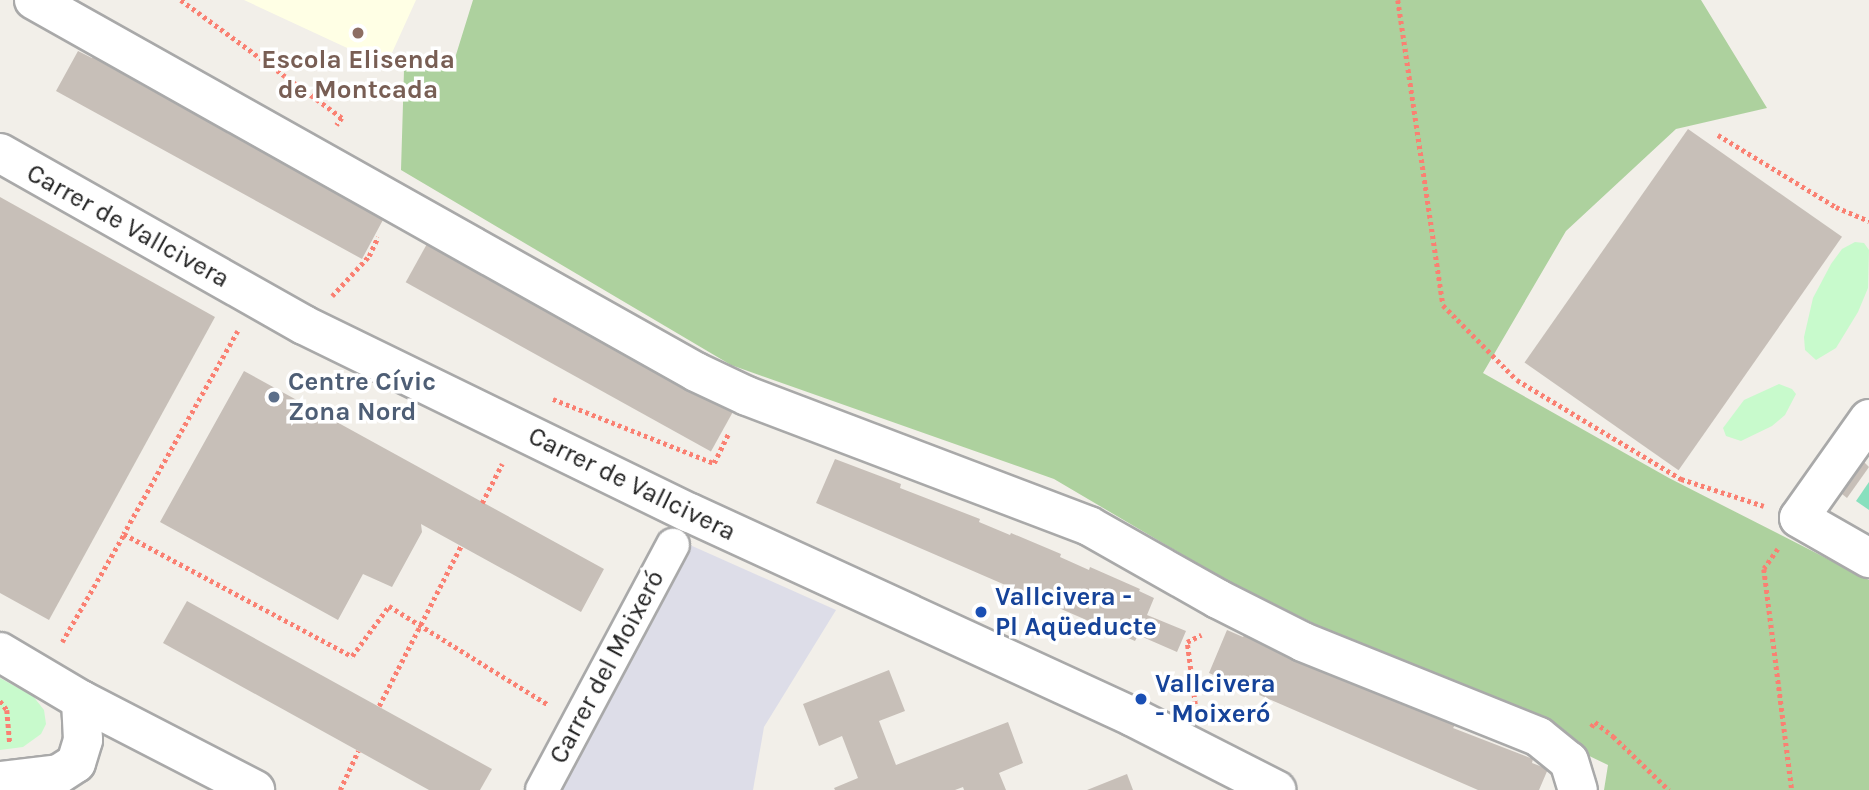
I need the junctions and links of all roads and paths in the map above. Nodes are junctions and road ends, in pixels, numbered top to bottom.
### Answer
1 (34, 0) edge
2 (1398, 0) edge
3 (1718, 135) dead end
4 (0, 153) edge
5 (394, 203) junction
6 (1869, 221) edge
7 (324, 304) dead end
8 (245, 319) dead end
9 (747, 396) junction
10 (549, 398) dead end
11 (1869, 419) edge
12 (503, 463) dead end
13 (482, 503) dead end
14 (1800, 518) junction
15 (124, 534) junction
16 (673, 545) dead end
17 (461, 546) dead end
18 (1869, 558) edge
19 (1244, 611) junction
20 (420, 625) junction
21 (60, 645) dead end
22 (0, 652) edge
23 (81, 700) junction
24 (0, 701) edge
25 (379, 706) dead end
26 (1196, 706) dead end
27 (578, 723) junction
28 (358, 751) dead end
29 (5, 763) edge
30 (1572, 774) edge
31 (255, 790) edge
32 (340, 790) edge
33 (542, 790) edge
34 (1276, 790) edge
35 (1669, 790) edge
36 (1792, 790) edge

1 - 5 street
2 - 14 path
3 - 6 path
4 - 34 street, Carrer de Vallcivera
5 - 7 path
5 - 9 street
8 - 15 path
9 - 10 path
9 - 19 street
11 - 14 street
12 - 13 path
14 - 18 street
14 - 36 path
15 - 20 path
15 - 21 path
16 - 27 street, Carrer del Moixeró
17 - 20 path
19 - 26 path
19 - 30 street
20 - 25 path
20 - 27 path
22 - 23 street
23 - 29 street
23 - 31 street
24 - 29 path
27 - 33 street, Carrer del Moixeró
28 - 32 path
30 - 35 path

